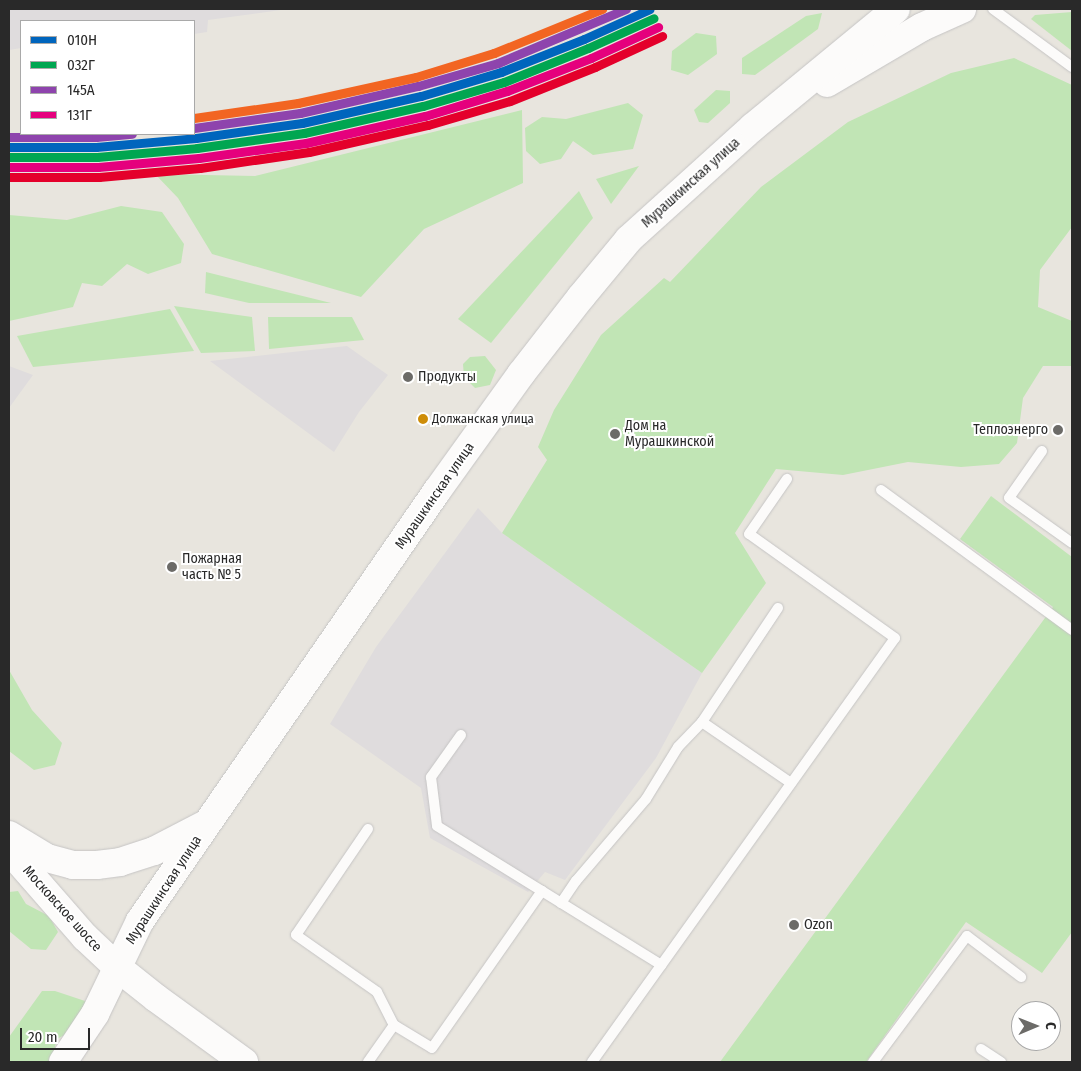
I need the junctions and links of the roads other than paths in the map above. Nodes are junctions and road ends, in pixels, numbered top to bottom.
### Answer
1 (896, 9) edge
2 (962, 9) edge
3 (993, 9) edge
4 (1072, 67) edge
5 (753, 127) junction
6 (1042, 451) dead end
7 (787, 479) dead end
8 (881, 490) dead end
9 (1072, 543) edge
10 (778, 608) dead end
11 (1072, 630) edge
12 (702, 722) junction
13 (461, 735) dead end
14 (791, 783) junction
15 (207, 823) junction
16 (368, 829) dead end
17 (9, 835) edge
18 (9, 850) edge
19 (542, 891) junction
20 (561, 903) junction
21 (661, 965) junction
22 (117, 967) junction
23 (1021, 977) dead end
24 (394, 1026) junction
25 (981, 1049) dead end
26 (63, 1062) edge
27 (244, 1062) edge
28 (368, 1062) edge
29 (592, 1062) edge
30 (873, 1062) edge
31 (1001, 1062) edge

1 - 5 main road, Мурашкинская улица
2 - 5 main road, Мурашкинская улица
3 - 4 lane
5 - 15 main road, Мурашкинская улица
6 - 9 lane
7 - 14 lane
8 - 11 lane
10 - 12 lane
12 - 14 lane
12 - 20 lane
13 - 19 lane
14 - 21 lane
15 - 17 main road, Мурашкинская улица
15 - 22 main road, Мурашкинская улица
16 - 24 lane
18 - 22 main road, Московское шоссе
19 - 20 lane
19 - 24 lane
20 - 21 lane
21 - 29 lane
22 - 26 main road, Мурашкинская улица
22 - 27 main road
23 - 30 lane
24 - 28 lane
25 - 31 lane

